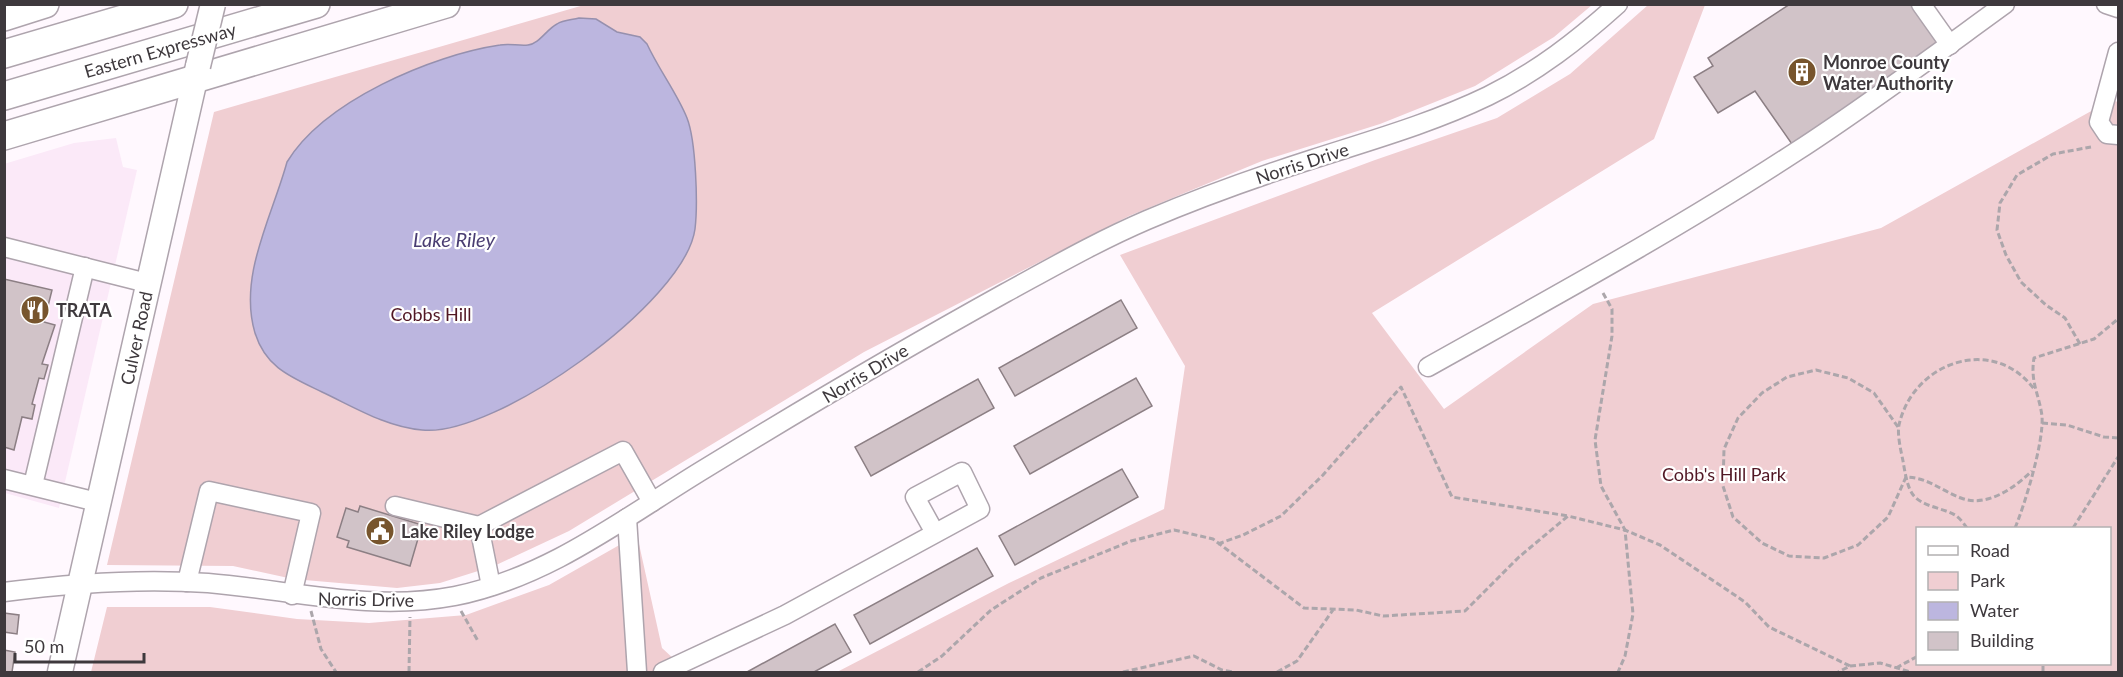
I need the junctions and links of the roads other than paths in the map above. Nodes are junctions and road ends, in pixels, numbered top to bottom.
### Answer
1 (45, 4) edge
2 (174, 4) edge
3 (213, 4) edge
4 (316, 4) edge
5 (447, 4) edge
6 (1618, 4) edge
7 (1921, 4) edge
8 (2005, 4) edge
9 (2106, 4) edge
10 (2118, 8) edge
11 (4, 17) edge
12 (1950, 45) junction
13 (2118, 52) edge
14 (4, 54) edge
15 (196, 73) junction
16 (4, 96) edge
17 (2118, 135) edge
18 (4, 136) edge
19 (4, 247) edge
20 (85, 267) junction
21 (147, 283) junction
22 (1428, 367) dead end
23 (4, 479) edge
24 (33, 485) junction
25 (652, 502) junction
26 (100, 503) junction
27 (395, 506) dead end
28 (627, 518) junction
29 (479, 526) junction
30 (935, 533) dead end
31 (82, 582) junction
32 (187, 582) junction
33 (491, 586) junction
34 (4, 591) edge
35 (292, 595) junction
36 (60, 672) edge
37 (637, 672) edge
38 (663, 672) edge

1 - 11 highway
2 - 14 highway
3 - 15 main road, Culver Road, bridge
4 - 16 highway, Eastern Expressway
5 - 15 highway
6 - 25 street, Norris Drive
7 - 12 street
8 - 12 street
9 - 10 street
12 - 22 street
13 - 17 street
15 - 18 highway
15 - 21 main road, Culver Road
19 - 20 street
20 - 21 street
20 - 24 street
21 - 26 main road, Culver Road
23 - 24 street
24 - 26 street
25 - 28 street, Norris Drive
25 - 29 street
26 - 31 main road, Culver Road
27 - 29 street
28 - 33 street, Norris Drive
28 - 37 street
29 - 33 street
30 - 38 street
31 - 32 street, Norris Drive
31 - 34 street, Norris Drive
31 - 36 main road, Culver Road
32 - 35 street, Norris Drive
32 - 35 street
33 - 35 street, Norris Drive

